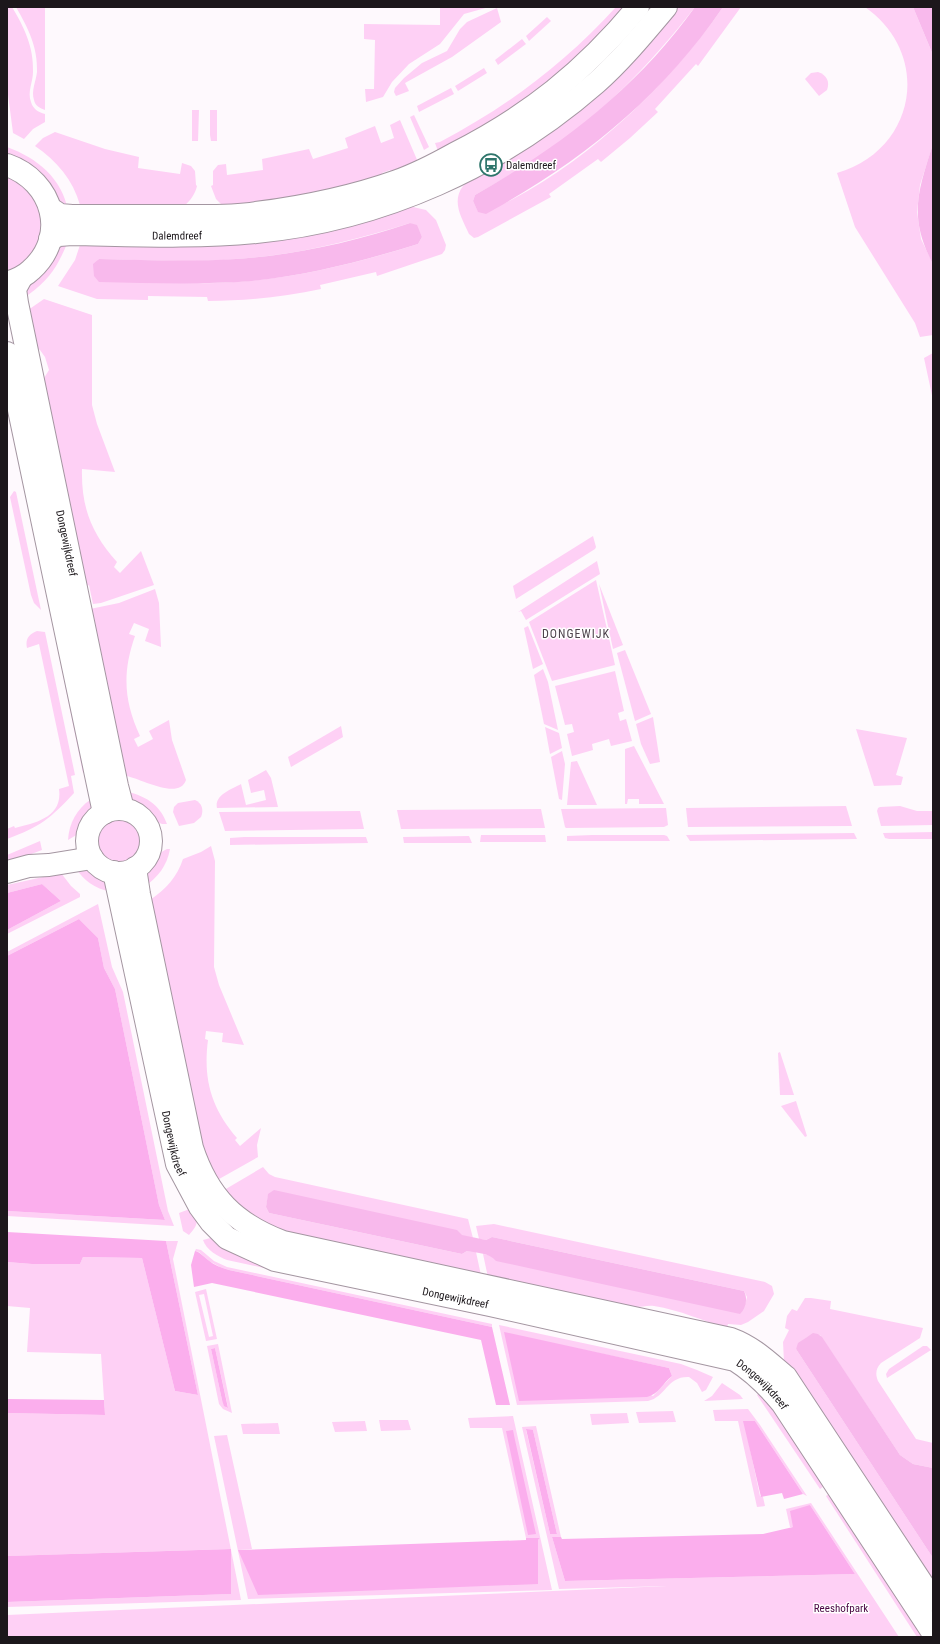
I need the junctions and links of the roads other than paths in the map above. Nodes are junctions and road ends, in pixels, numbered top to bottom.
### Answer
1 (638, 7) edge
2 (666, 7) edge
3 (7, 165) edge
4 (50, 209) junction
5 (50, 239) junction
6 (14, 280) edge
7 (7, 353) edge
8 (113, 811) junction
9 (90, 850) junction
10 (135, 868) junction
11 (7, 872) edge
12 (114, 872) junction
13 (933, 1600) edge
14 (933, 1632) edge

1 - 4 street, Dalemdreef
2 - 5 street, Dalemdreef
3 - 4 street
4 - 5 street
5 - 6 street
6 - 8 street, Dongewijkdreef
7 - 8 street, Dongewijkdreef
8 - 9 street
8 - 10 street
9 - 11 street
9 - 12 street
10 - 12 street
10 - 13 street, Dongewijkdreef
12 - 14 street, Dongewijkdreef

